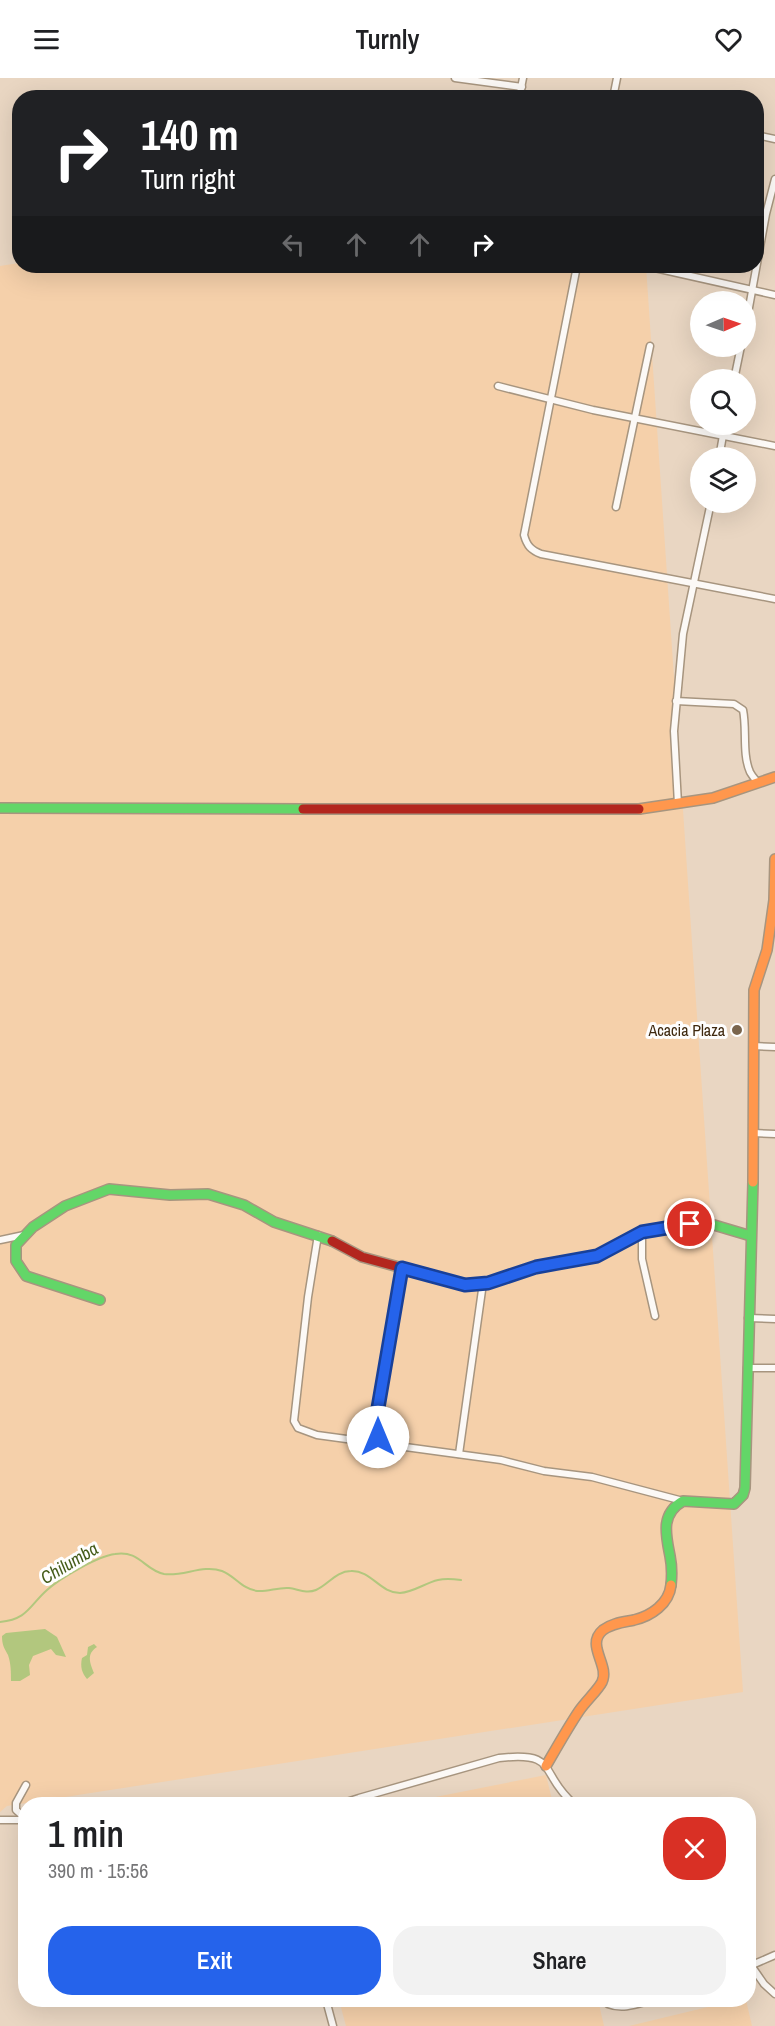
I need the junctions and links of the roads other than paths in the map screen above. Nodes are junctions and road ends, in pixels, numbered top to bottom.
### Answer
1 (455, 78) edge
2 (524, 78) edge
3 (522, 87) junction
4 (521, 90) edge
5 (775, 180) edge
6 (764, 225) edge
7 (576, 273) edge
8 (676, 273) edge
9 (755, 273) edge
10 (752, 291) joint
11 (756, 292) edge
12 (775, 295) edge
13 (650, 346) dead end
14 (498, 386) dead end
15 (550, 400) junction
16 (635, 418) junction
17 (690, 429) edge
18 (723, 435) joint
19 (775, 446) edge
20 (721, 447) edge
21 (616, 507) dead end
22 (709, 513) edge
23 (693, 582) junction
24 (775, 599) edge
25 (676, 701) junction
26 (775, 777) edge
27 (758, 783) junction
28 (678, 804) junction
29 (0, 808) edge
30 (775, 859) edge
31 (753, 1047) junction
32 (775, 1047) edge
33 (754, 1133) junction
34 (775, 1134) edge
35 (642, 1232) junction
36 (24, 1235) junction
37 (318, 1235) junction
38 (751, 1236) junction
39 (0, 1240) edge
40 (402, 1268) junction
41 (483, 1283) junction
42 (100, 1300) dead end
43 (655, 1316) dead end
44 (748, 1318) junction
45 (775, 1319) edge
46 (747, 1368) junction
47 (775, 1368) edge
48 (381, 1443) junction
49 (459, 1454) junction
50 (683, 1502) junction
51 (546, 1766) junction
52 (26, 1785) dead end
53 (19, 1797) edge
54 (362, 1797) edge
55 (567, 1797) edge
56 (18, 1819) edge
57 (0, 1820) edge
58 (775, 1955) edge
59 (756, 1963) edge
60 (756, 1973) edge
61 (775, 1994) edge
62 (328, 2007) edge
63 (333, 2026) edge

1 - 3 street
2 - 3 street
3 - 4 street
5 - 6 street
7 - 15 street
8 - 10 street
9 - 10 street
11 - 12 street
13 - 16 street
14 - 15 street
15 - 16 street
15 - 23 street
16 - 17 street
16 - 21 street
18 - 19 street
18 - 20 street
22 - 23 street
23 - 24 street
23 - 25 street
25 - 27 street
25 - 28 street
26 - 27 street
27 - 28 street
28 - 29 street
30 - 31 street
31 - 32 street
31 - 33 street
33 - 34 street
33 - 38 street
35 - 38 street
35 - 41 street
35 - 43 street
36 - 37 street
36 - 39 street
36 - 42 street
37 - 40 street
37 - 48 street
38 - 44 street
40 - 41 street
40 - 48 street
41 - 49 street
44 - 45 street
44 - 46 street
46 - 47 street
46 - 50 street
48 - 49 street
49 - 50 street
50 - 51 street
51 - 54 street
51 - 55 street
52 - 53 street
56 - 57 street
58 - 59 street
60 - 61 street
62 - 63 street

